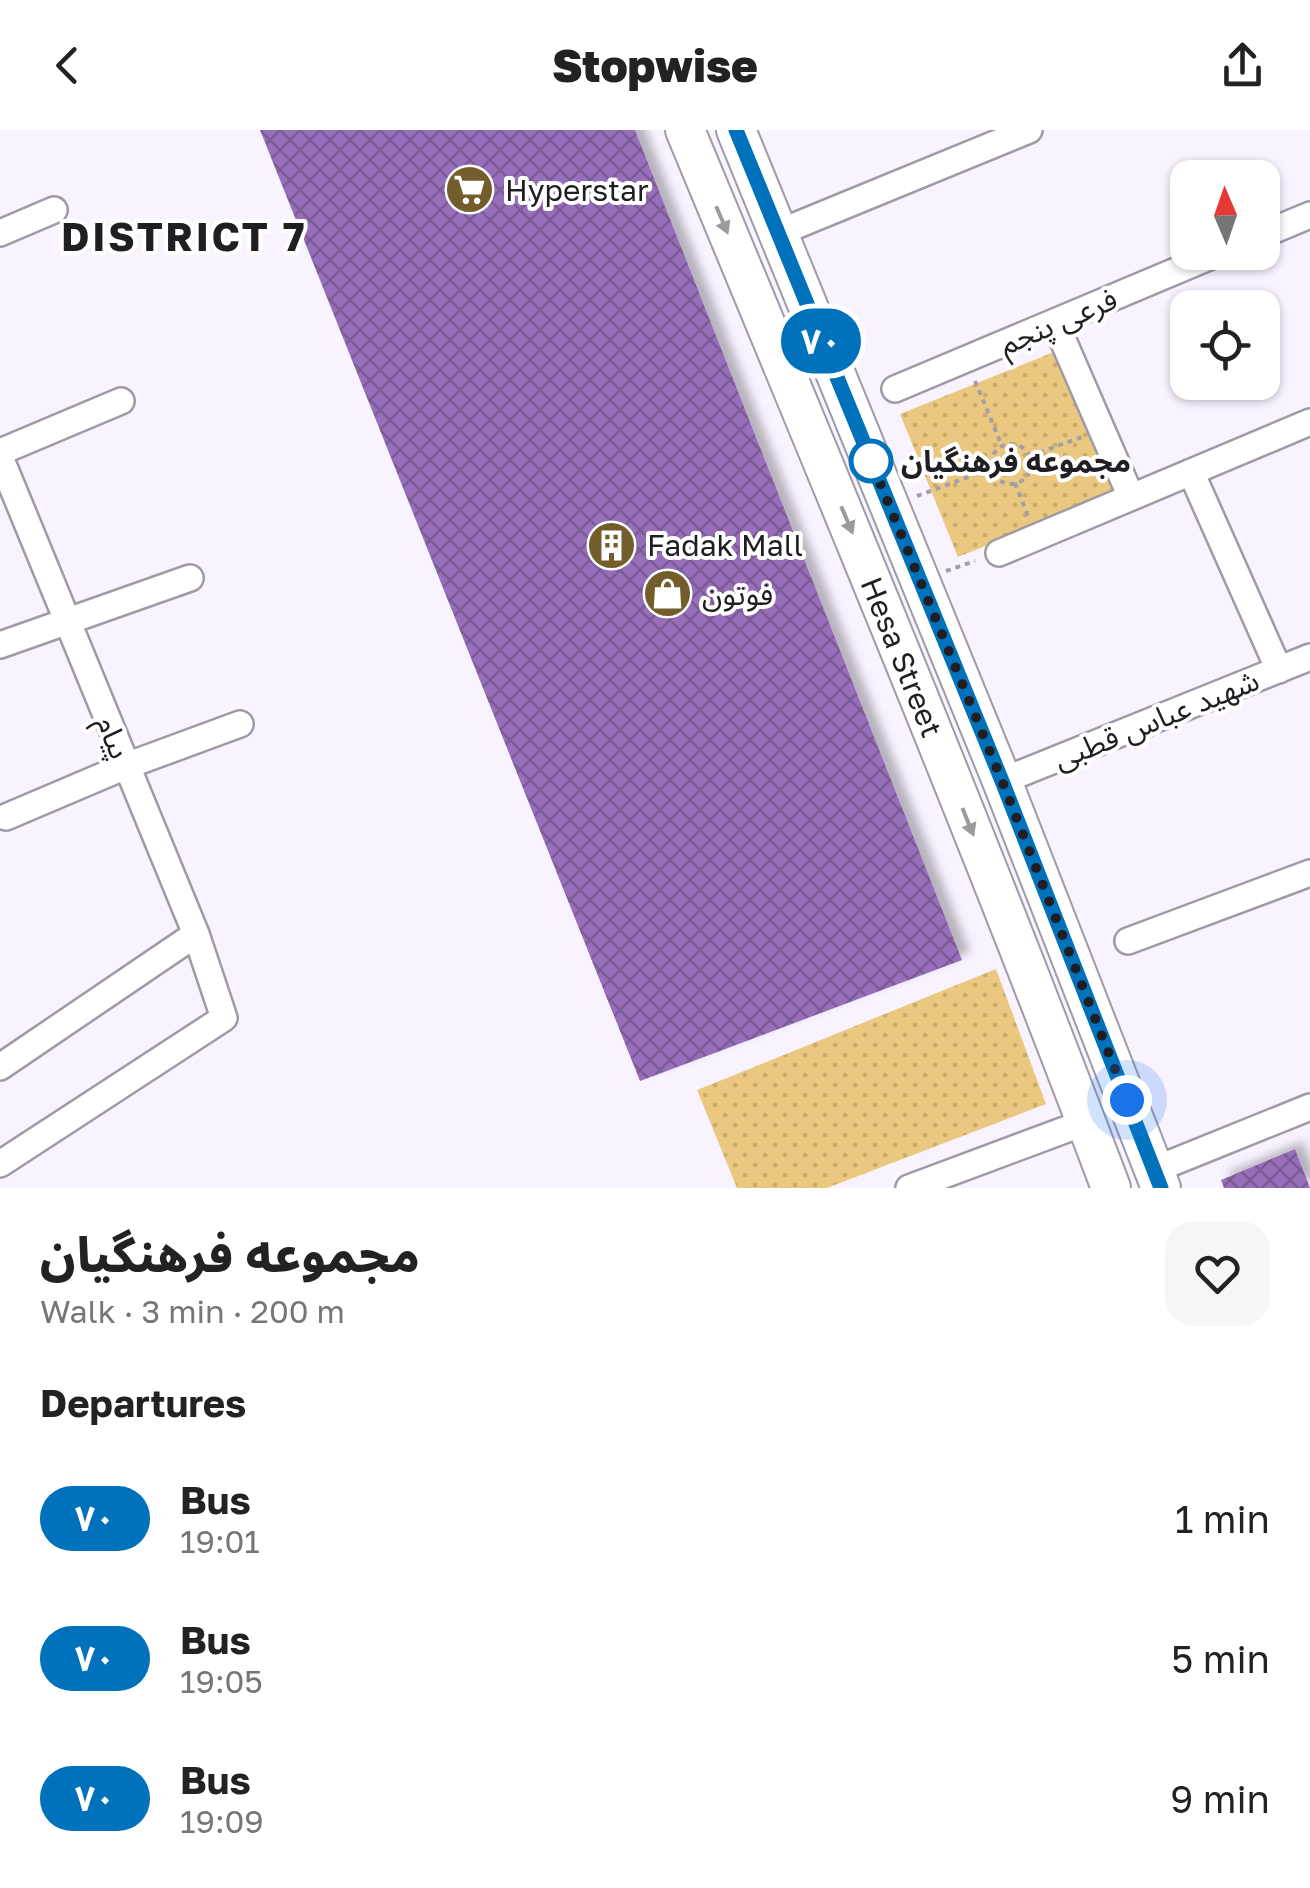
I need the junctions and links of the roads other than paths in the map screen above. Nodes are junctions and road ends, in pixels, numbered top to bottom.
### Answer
1 (685, 130) edge
2 (736, 130) edge
3 (1029, 130) edge
4 (54, 210) dead end
5 (1310, 215) edge
6 (1280, 228) edge
7 (0, 233) edge
8 (778, 233) junction
9 (1178, 270) edge
10 (1055, 322) junction
11 (894, 389) dead end
12 (121, 401) dead end
13 (1310, 422) edge
14 (0, 454) edge
15 (1191, 472) junction
16 (1131, 498) junction
17 (998, 553) road end
18 (917, 574) junction
19 (190, 578) dead end
20 (872, 582) junction
21 (66, 621) junction
22 (0, 645) edge
23 (1310, 657) edge
24 (1278, 670) junction
25 (240, 724) dead end
26 (126, 766) junction
27 (1002, 781) junction
28 (6, 817) dead end
29 (1310, 873) edge
30 (196, 934) junction
31 (1128, 941) dead end
32 (0, 1067) edge
33 (1310, 1107) edge
34 (1086, 1122) junction
35 (0, 1164) edge
36 (1158, 1179) edge
37 (909, 1188) edge
38 (1111, 1188) edge

1 -> 20 main road, Hesa Street
2 - 8 main road, Hesa Street
3 - 8 street
4 - 7 street
5 - 6 street
8 - 18 main road, Hesa Street
9 - 10 street, فرعی پنجم
10 - 11 street, فرعی پنجم
10 - 16 street
12 - 14 street
13 - 15 street
14 - 21 street, پیام
15 - 16 street
15 - 24 street
16 - 17 street
18 - 20 main road
18 - 27 main road, Hesa Street
19 - 21 street
20 -> 34 main road, Hesa Street
21 - 22 street
21 - 26 street, پیام
23 - 24 street, شهید عباس قطبی
24 - 27 street, شهید عباس قطبی
25 - 26 street
26 - 28 street
26 - 30 street, پیام
27 - 36 main road, Hesa Street
29 - 31 street
30 - 32 street
30 - 35 street, پیام
33 - 36 street
34 - 37 street
34 - 38 main road, Hesa Street

